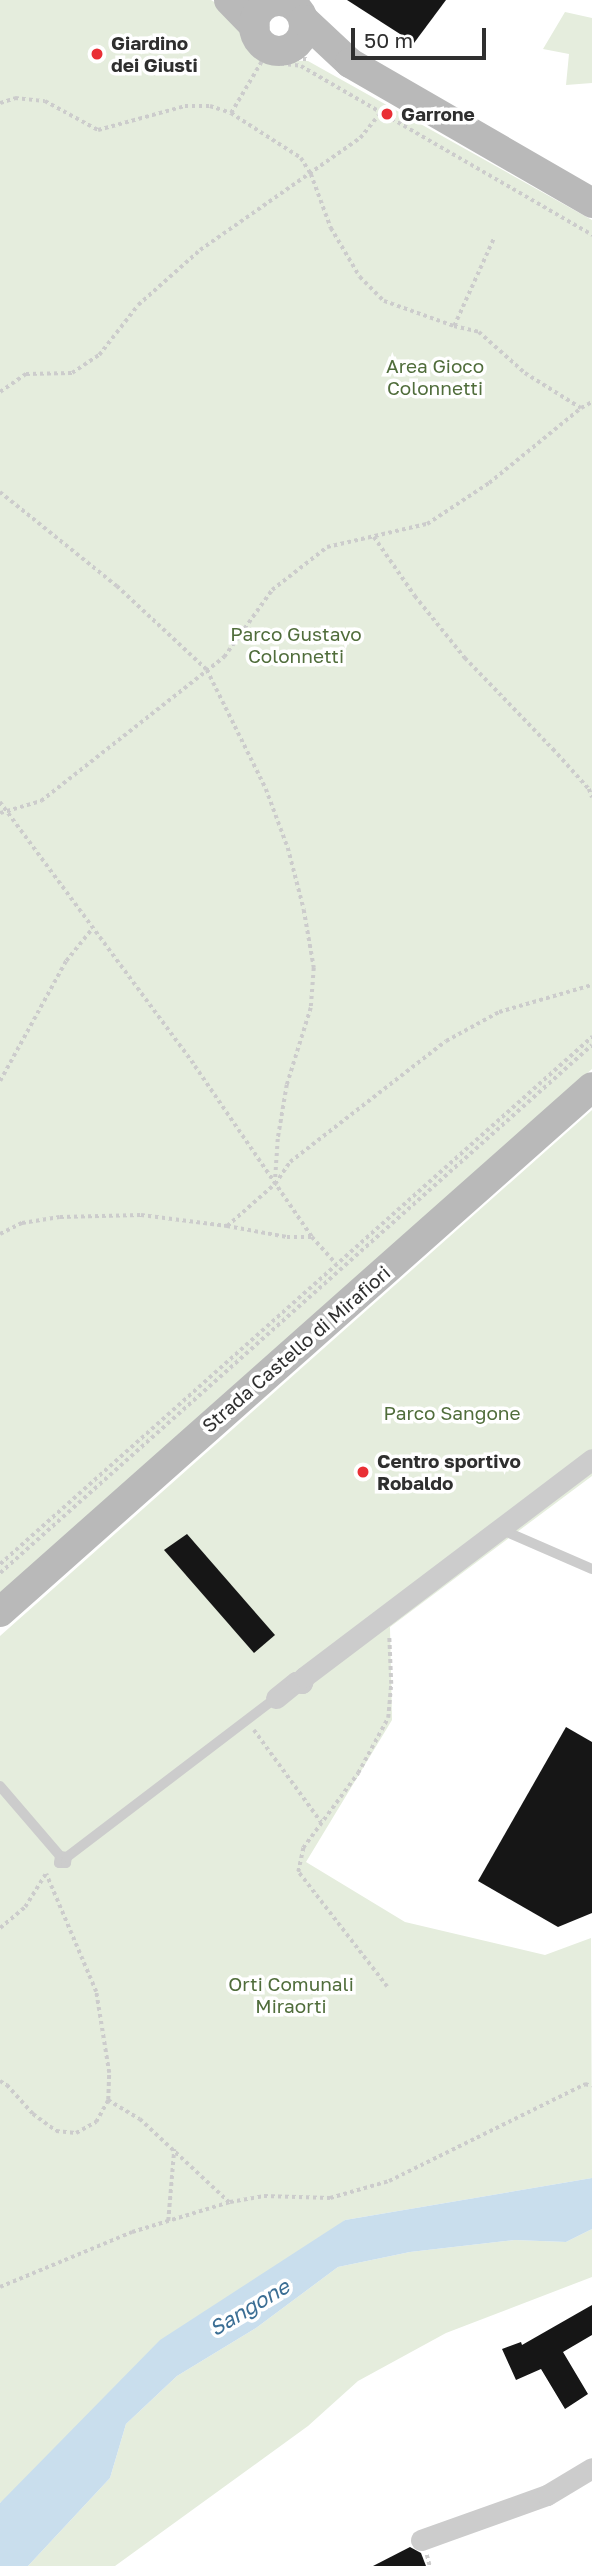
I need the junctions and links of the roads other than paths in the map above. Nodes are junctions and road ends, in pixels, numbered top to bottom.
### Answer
1 (229, 0) edge
2 (272, 29) edge
3 (592, 203) edge
4 (592, 1087) edge
5 (592, 1459) edge
6 (500, 1529) junction
7 (592, 1569) edge
8 (0, 1612) edge
9 (276, 1698) joint
10 (0, 1786) edge
11 (592, 2468) edge
12 (421, 2540) dead end

1 - 2 street
2 - 3 street
4 - 8 street, Strada Castello di Mirafiori
5 - 6 street
6 - 7 lane
6 - 9 street
9 - 10 lane
11 - 12 street

